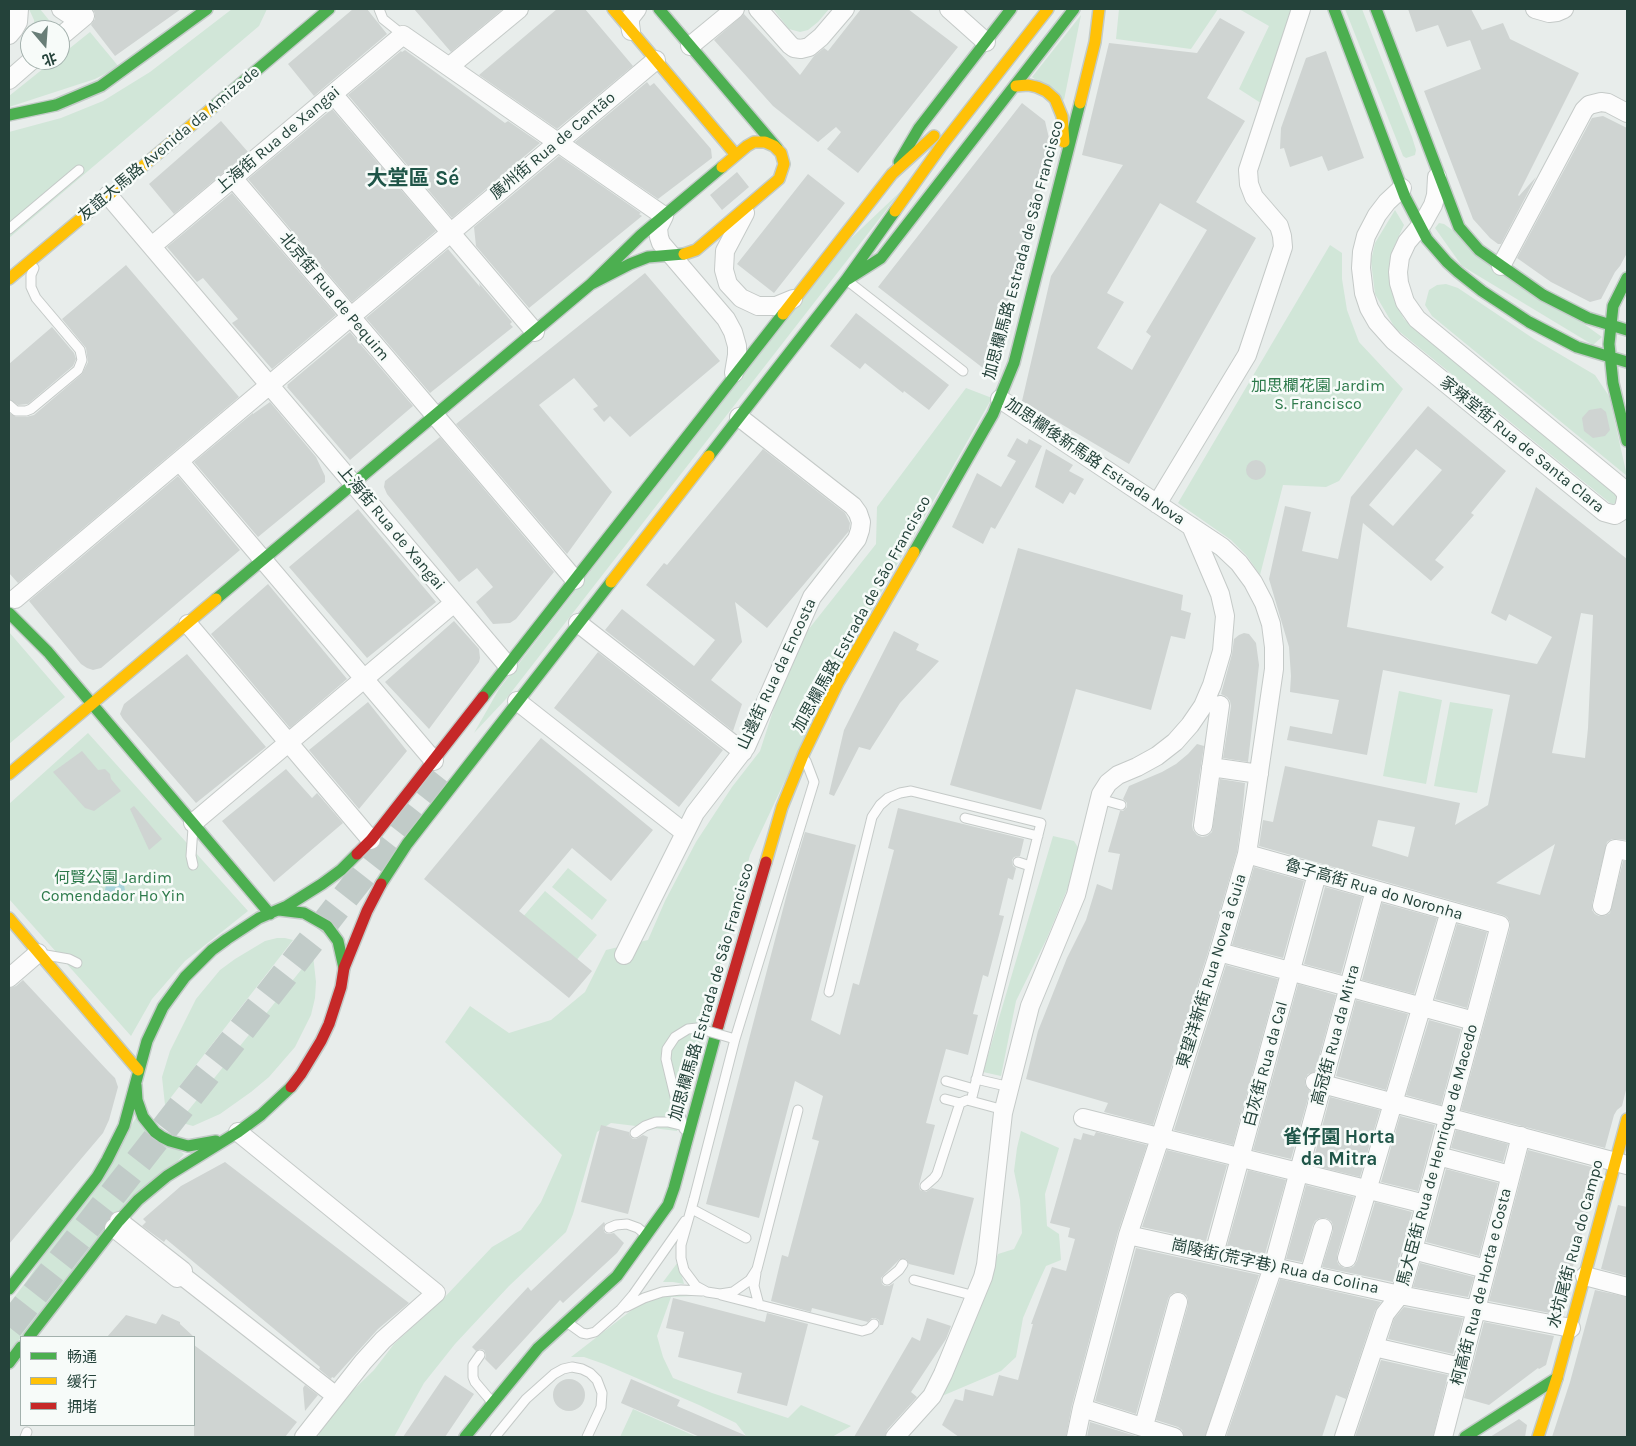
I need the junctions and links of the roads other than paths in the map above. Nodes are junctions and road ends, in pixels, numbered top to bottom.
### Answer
1 (61, 9) edge
2 (205, 9) edge
3 (329, 9) edge
4 (379, 9) edge
5 (519, 9) edge
6 (613, 9) edge
7 (621, 9) edge
8 (637, 9) edge
9 (659, 9) edge
10 (716, 9) edge
11 (734, 9) edge
12 (758, 9) edge
13 (845, 9) edge
14 (950, 9) edge
15 (1012, 9) edge
16 (1048, 9) edge
17 (1074, 9) edge
18 (1099, 9) edge
19 (1301, 9) edge
20 (1334, 9) edge
21 (1376, 9) edge
22 (1536, 9) edge
23 (1564, 9) edge
24 (19, 13) edge
25 (70, 28) edge
26 (632, 31) junction
27 (9, 34) edge
28 (403, 35) junction
29 (687, 41) junction
30 (986, 42) junction
31 (656, 60) junction
32 (450, 66) junction
33 (20, 70) edge
34 (9, 80) edge
35 (1016, 86) junction
36 (333, 94) junction
37 (1627, 113) edge
38 (9, 115) edge
39 (938, 138) junction
40 (558, 142) junction
41 (778, 150) junction
42 (736, 155) junction
43 (1435, 164) junction
44 (1064, 165) junction
45 (79, 170) dead end
46 (892, 174) junction
47 (233, 178) junction
48 (1402, 188) junction
49 (108, 195) junction
50 (750, 204) junction
51 (664, 216) junction
52 (1420, 226) junction
53 (9, 230) edge
54 (450, 232) junction
55 (152, 246) junction
56 (42, 251) junction
57 (670, 254) junction
58 (1501, 266) junction
59 (1627, 278) edge
60 (9, 279) edge
61 (846, 280) junction
62 (591, 284) junction
63 (730, 287) junction
64 (801, 292) junction
65 (351, 316) junction
66 (1611, 326) junction
67 (1627, 330) edge
68 (534, 332) junction
69 (735, 336) junction
70 (1610, 358) junction
71 (1627, 362) edge
72 (963, 371) dead end
73 (269, 385) junction
74 (727, 386) junction
75 (1000, 399) junction
76 (9, 405) edge
77 (435, 416) junction
78 (739, 417) junction
79 (1627, 441) edge
80 (179, 461) junction
81 (354, 484) junction
82 (1157, 504) junction
83 (1191, 526) junction
84 (263, 560) junction
85 (575, 580) junction
86 (11, 601) edge
87 (454, 603) junction
88 (578, 623) junction
89 (188, 624) junction
90 (48, 652) joint
91 (508, 666) junction
92 (364, 679) junction
93 (517, 702) junction
94 (92, 704) junction
95 (1220, 705) dead end
96 (502, 721) junction
97 (289, 742) junction
98 (743, 752) junction
99 (804, 753) junction
100 (461, 758) dead end
101 (441, 760) junction
102 (1211, 767) junction
103 (9, 774) edge
104 (1259, 774) junction
105 (1100, 799) junction
106 (1121, 805) dead end
107 (965, 818) dead end
108 (193, 823) junction
109 (1204, 826) dead end
110 (685, 833) junction
111 (1038, 836) junction
112 (372, 840) junction
113 (1623, 850) edge
114 (1247, 854) junction
115 (1018, 862) dead end
116 (193, 866) dead end
117 (1030, 866) junction
118 (1317, 874) junction
119 (1375, 890) junction
120 (1602, 906) dead end
121 (1450, 911) junction
122 (274, 912) junction
123 (9, 918) edge
124 (1500, 925) joint
125 (1219, 952) junction
126 (38, 953) junction
127 (624, 955) dead end
128 (78, 963) dead end
129 (344, 968) junction
130 (1291, 972) junction
131 (9, 978) edge
132 (1349, 987) junction
133 (829, 992) dead end
134 (1422, 1007) junction
135 (1474, 1021) junction
136 (735, 1039) junction
137 (137, 1075) junction
138 (976, 1079) junction
139 (946, 1082) dead end
140 (1319, 1082) junction
141 (1010, 1087) junction
142 (974, 1088) junction
143 (945, 1099) dead end
144 (970, 1101) junction
145 (1393, 1102) junction
146 (960, 1103) junction
147 (798, 1110) dead end
148 (1004, 1110) junction
149 (1448, 1117) junction
150 (1083, 1118) dead end
151 (1627, 1119) edge
152 (687, 1127) junction
153 (635, 1133) dead end
154 (234, 1134) junction
155 (1521, 1136) junction
156 (1160, 1138) junction
157 (1622, 1155) edge
158 (1438, 1156) junction
159 (1240, 1158) junction
160 (1298, 1172) junction
161 (1510, 1176) junction
162 (925, 1186) dead end
163 (1367, 1190) junction
164 (1426, 1204) junction
165 (691, 1212) junction
166 (117, 1225) junction
167 (609, 1228) dead end
168 (1323, 1228) dead end
169 (647, 1235) junction
170 (1128, 1235) junction
171 (746, 1238) dead end
172 (1413, 1250) junction
173 (1214, 1254) junction
174 (1346, 1258) dead end
175 (759, 1263) junction
176 (903, 1264) dead end
177 (1273, 1267) junction
178 (14, 1268) edge
179 (1486, 1269) junction
180 (1309, 1274) junction
181 (1585, 1276) junction
182 (887, 1280) dead end
183 (914, 1280) dead end
184 (1627, 1287) edge
185 (9, 1289) edge
186 (711, 1293) junction
187 (1400, 1295) junction
188 (975, 1296) junction
189 (1178, 1302) dead end
190 (759, 1305) junction
191 (1476, 1310) junction
192 (612, 1317) junction
193 (566, 1322) junction
194 (874, 1324) dead end
195 (1570, 1328) junction
196 (30, 1336) edge
197 (1374, 1347) junction
198 (20, 1348) edge
199 (480, 1355) dead end
200 (9, 1363) edge
201 (1461, 1367) junction
202 (1557, 1378) junction
203 (336, 1396) junction
204 (492, 1403) junction
205 (1514, 1406) junction
206 (1082, 1408) junction
207 (1145, 1422) dead end
208 (1539, 1434) edge
209 (304, 1437) edge
210 (465, 1437) edge
211 (495, 1437) edge
212 (587, 1437) edge
213 (895, 1437) edge
214 (1076, 1437) edge
215 (1174, 1437) edge
216 (1215, 1437) edge
217 (1344, 1437) edge
218 (1443, 1437) edge
219 (1465, 1437) edge

1 - 25 street
2 - 38 main road
3 - 49 main road, 友誼大馬路 Avenida da Amizade
4 - 28 lane
5 - 32 street
6 - 26 main road
7 - 26 lane
8 - 26 street
9 - 29 main road
10 - 29 street
11 - 29 street
12 - 13 street
14 - 30 street
15 - 30 main road
16 - 39 main road
17 - 35 main road
18 - 44 main road, 加思欄馬路 Estrada de São Francisco
19 - 82 street
20 - 48 main road
21 - 43 main road
22 - 23 street
24 - 27 street
26 - 31 main road
28 - 32 street
28 - 36 street, 上海街 Rua de Xangai
29 - 41 main road
30 - 46 main road
31 - 40 street, 廣州街 Rua de Cantão
31 - 42 main road
32 - 40 street
33 - 34 street
35 - 44 main road
35 - 61 main road
36 - 47 street, 上海街 Rua de Xangai
36 - 54 street
37 - 58 street
39 - 46 main road
39 - 61 main road
40 - 51 street
40 - 54 street, 廣州街 Rua de Cantão
41 - 42 main road
41 - 50 main road
42 - 51 main road
43 - 52 street
43 - 58 main road
44 - 75 main road, 加思欄馬路 Estrada de São Francisco
45 - 53 lane
46 - 64 main road
47 - 55 street, 上海街 Rua de Xangai
47 - 65 street, 北京街 Rua de Pequim
48 - 52 main road
48 - 52 street, 家辣堂街 Rua de Santa Clara
49 - 55 street, 上海街 Rua de Xangai
49 - 56 main road, 友誼大馬路 Avenida da Amizade
50 - 57 main road
50 - 63 street
51 - 57 street
51 - 62 main road
52 - 70 main road
54 - 65 street
54 - 68 street
55 - 73 street, 上海街 Rua de Xangai
56 - 60 main road, 友誼大馬路 Avenida da Amizade
56 - 76 lane
57 - 62 main road
57 - 69 street
58 - 66 main road
59 - 66 main road
61 - 72 lane
61 - 78 main road
62 - 68 main road
63 - 64 street
63 - 69 street
64 - 74 main road
65 - 73 street
65 - 77 street, 北京街 Rua de Pequim
66 - 67 main road
66 - 70 main road
68 - 77 main road
69 - 74 street
70 - 71 main road
70 - 79 main road
73 - 80 street
73 - 81 street, 上海街 Rua de Xangai
74 - 85 main road
75 - 82 street, 加思欄後新馬路 Estrada Nova
75 - 99 main road, 加思欄馬路 Estrada de São Francisco
77 - 81 main road
77 - 85 street, 北京街 Rua de Pequim
78 - 88 main road
78 - 98 street, 山邊街 Rua da Encosta
80 - 84 street
80 - 86 street
81 - 84 main road
81 - 87 street, 上海街 Rua de Xangai
82 - 83 street, 加思欄後新馬路 Estrada Nova
83 - 104 street, 東望洋新街 Rua Nova à Guia
83 - 105 street
84 - 89 main road
84 - 92 street
85 - 91 main road
86 - 90 street
87 - 91 street, 上海街 Rua de Xangai
87 - 92 street, 上海街 Rua de Xangai
88 - 93 main road
88 - 98 street
89 - 94 main road
89 - 97 street
90 - 94 main road
91 - 101 main road
92 - 97 street, 上海街 Rua de Xangai
92 - 101 street
93 - 96 main road
93 - 110 street
94 - 103 main road
94 - 108 main road
95 - 102 street
96 - 100 main road
96 - 129 main road
97 - 108 street, 上海街 Rua de Xangai
97 - 112 street
98 - 110 street, 山邊街 Rua da Encosta
99 - 136 lane, bridge
99 - 152 main road, 加思欄馬路 Estrada de São Francisco
101 - 112 main road
102 - 104 street
102 - 109 street
104 - 114 street, 東望洋新街 Rua Nova à Guia
105 - 106 lane
105 - 141 street
107 - 111 lane
108 - 116 lane
108 - 122 main road
110 - 127 street, 山邊街 Rua da Encosta
111 - 117 lane
111 - 133 lane
112 - 122 main road
113 - 120 street
114 - 118 street, 魯子高街 Rua do Noronha
114 - 125 street, 東望洋新街 Rua Nova à Guia
115 - 117 lane
117 - 138 lane
118 - 119 street, 魯子高街 Rua do Noronha
118 - 130 street, 白灰街 Rua da Cal
119 - 121 street, 魯子高街 Rua do Noronha
119 - 132 street, 高冠街 Rua da Mitra
121 - 124 street, 魯子高街 Rua do Noronha
121 - 134 street
122 - 129 main road
122 - 137 main road
123 - 126 main road
124 - 135 street, 馬大臣街 Rua de Henrique de Macedo
125 - 130 street
125 - 156 street, 東望洋新街 Rua Nova à Guia
126 - 128 lane
126 - 131 street
126 - 137 main road
129 - 154 main road
130 - 132 street
130 - 159 street, 白灰街 Rua da Cal
132 - 134 street
132 - 140 street, 高冠街 Rua da Mitra
134 - 135 street
134 - 145 street
135 - 149 street, 馬大臣街 Rua de Henrique de Macedo
136 - 152 lane, bridge
136 - 165 lane, bridge
137 - 154 main road
137 - 178 main road
138 - 141 lane
138 - 142 lane
139 - 142 lane
140 - 145 street
140 - 160 street, 高冠街 Rua da Mitra
141 - 148 street
142 - 144 lane
143 - 146 lane
144 - 146 lane
144 - 148 lane
145 - 149 street
145 - 163 street
146 - 162 lane
147 - 175 lane
148 - 188 street
149 - 155 street
149 - 158 street, 馬大臣街 Rua de Henrique de Macedo
150 - 156 street
151 - 157 main road, 水坑尾街 Rua do Campo
152 - 153 lane
152 - 169 main road, 加思欄馬路 Estrada de São Francisco
154 - 166 main road
154 - 203 street
155 - 157 street
155 - 161 street, 柯高街 Rua de Horta e Costa
156 - 159 street
156 - 170 street, 東望洋新街 Rua Nova à Guia
157 - 181 main road, 水坑尾街 Rua do Campo
158 - 161 street
158 - 164 street, 馬大臣街 Rua de Henrique de Macedo
159 - 160 street
159 - 173 street, 白灰街 Rua da Cal
160 - 163 street
160 - 177 street, 高冠街 Rua da Mitra
161 - 179 street, 柯高街 Rua de Horta e Costa
163 - 164 street
163 - 174 street
164 - 172 street, 馬大臣街 Rua de Henrique de Macedo
165 - 171 lane
165 - 186 lane
165 - 192 lane
166 - 196 main road
166 - 203 street
167 - 169 lane
168 - 180 street
169 - 193 main road, 加思欄馬路 Estrada de São Francisco
170 - 173 street, 崗陵街(荒字巷) Rua da Colina
170 - 206 street, 東望洋新街 Rua Nova à Guia
172 - 179 street
172 - 187 street, 馬大臣街 Rua de Henrique de Macedo
173 - 177 street, 崗陵街(荒字巷) Rua da Colina
175 - 186 lane
175 - 190 lane
176 - 182 lane
177 - 180 street, 崗陵街(荒字巷) Rua da Colina
177 - 216 street, 高冠街 Rua da Mitra
178 - 185 main road
179 - 191 street, 柯高街 Rua de Horta e Costa
180 - 187 street, 崗陵街(荒字巷) Rua da Colina
181 - 184 street
181 - 195 main road, 水坑尾街 Rua do Campo
183 - 188 lane
186 - 190 lane
186 - 192 lane
187 - 191 street, 崗陵街(荒字巷) Rua da Colina
187 - 197 street, 馬大臣街 Rua de Henrique de Macedo
188 - 213 street
189 - 207 street
190 - 194 lane
191 - 195 street, 崗陵街(荒字巷) Rua da Colina
191 - 201 street, 柯高街 Rua de Horta e Costa
192 - 193 lane
193 - 204 main road, 加思欄馬路 Estrada de São Francisco
195 - 202 main road, 水坑尾街 Rua do Campo
197 - 201 street
197 - 217 street, 馬大臣街 Rua de Henrique de Macedo
198 - 200 main road
199 - 204 lane
201 - 218 street, 柯高街 Rua de Horta e Costa
202 - 205 main road
202 - 208 main road, 水坑尾街 Rua do Campo
203 - 209 street
204 - 210 main road, 加思欄馬路 Estrada de São Francisco
205 - 208 main road
205 - 219 main road
206 - 214 street, 東望洋新街 Rua Nova à Guia
206 - 215 street
211 - 212 lane

